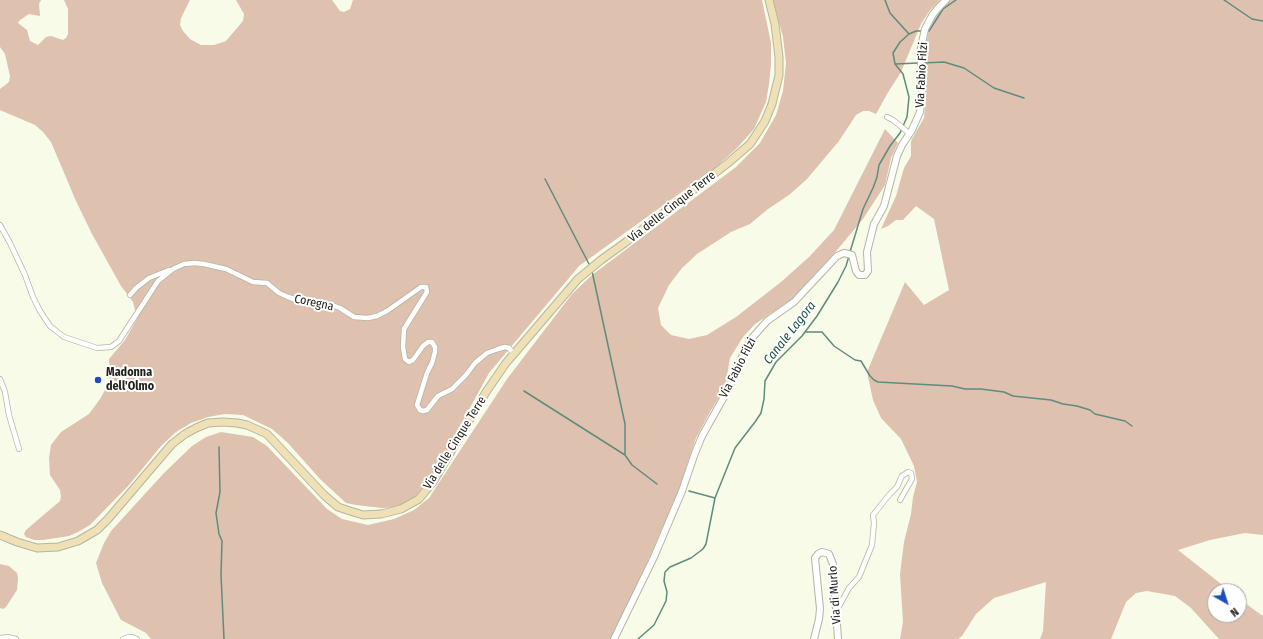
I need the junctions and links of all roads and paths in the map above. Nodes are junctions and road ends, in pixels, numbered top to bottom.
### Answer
1 (769, 0) edge
2 (946, 0) edge
3 (887, 117) dead end
4 (907, 132) junction
5 (0, 225) edge
6 (173, 269) junction
7 (130, 295) dead end
8 (513, 353) junction
9 (0, 379) edge
10 (19, 449) dead end
11 (900, 500) dead end
12 (0, 535) edge
13 (836, 612) junction
14 (0, 638) edge
15 (16, 639) edge
16 (123, 639) edge
17 (137, 639) edge
18 (614, 639) edge
19 (814, 639) edge
20 (838, 639) edge

1 - 8 main road, Via delle Cinque Terre
2 - 4 street, Via Fabio Filzi
3 - 4 street
4 - 18 street, Via Fabio Filzi
5 - 6 street, Coregna
6 - 7 street
6 - 8 street, Coregna
8 - 12 main road, Via delle Cinque Terre
9 - 10 street
11 - 13 street
13 - 19 street, Via di Murlo
13 - 20 street, Via di Murlo
14 - 15 street
16 - 17 street

